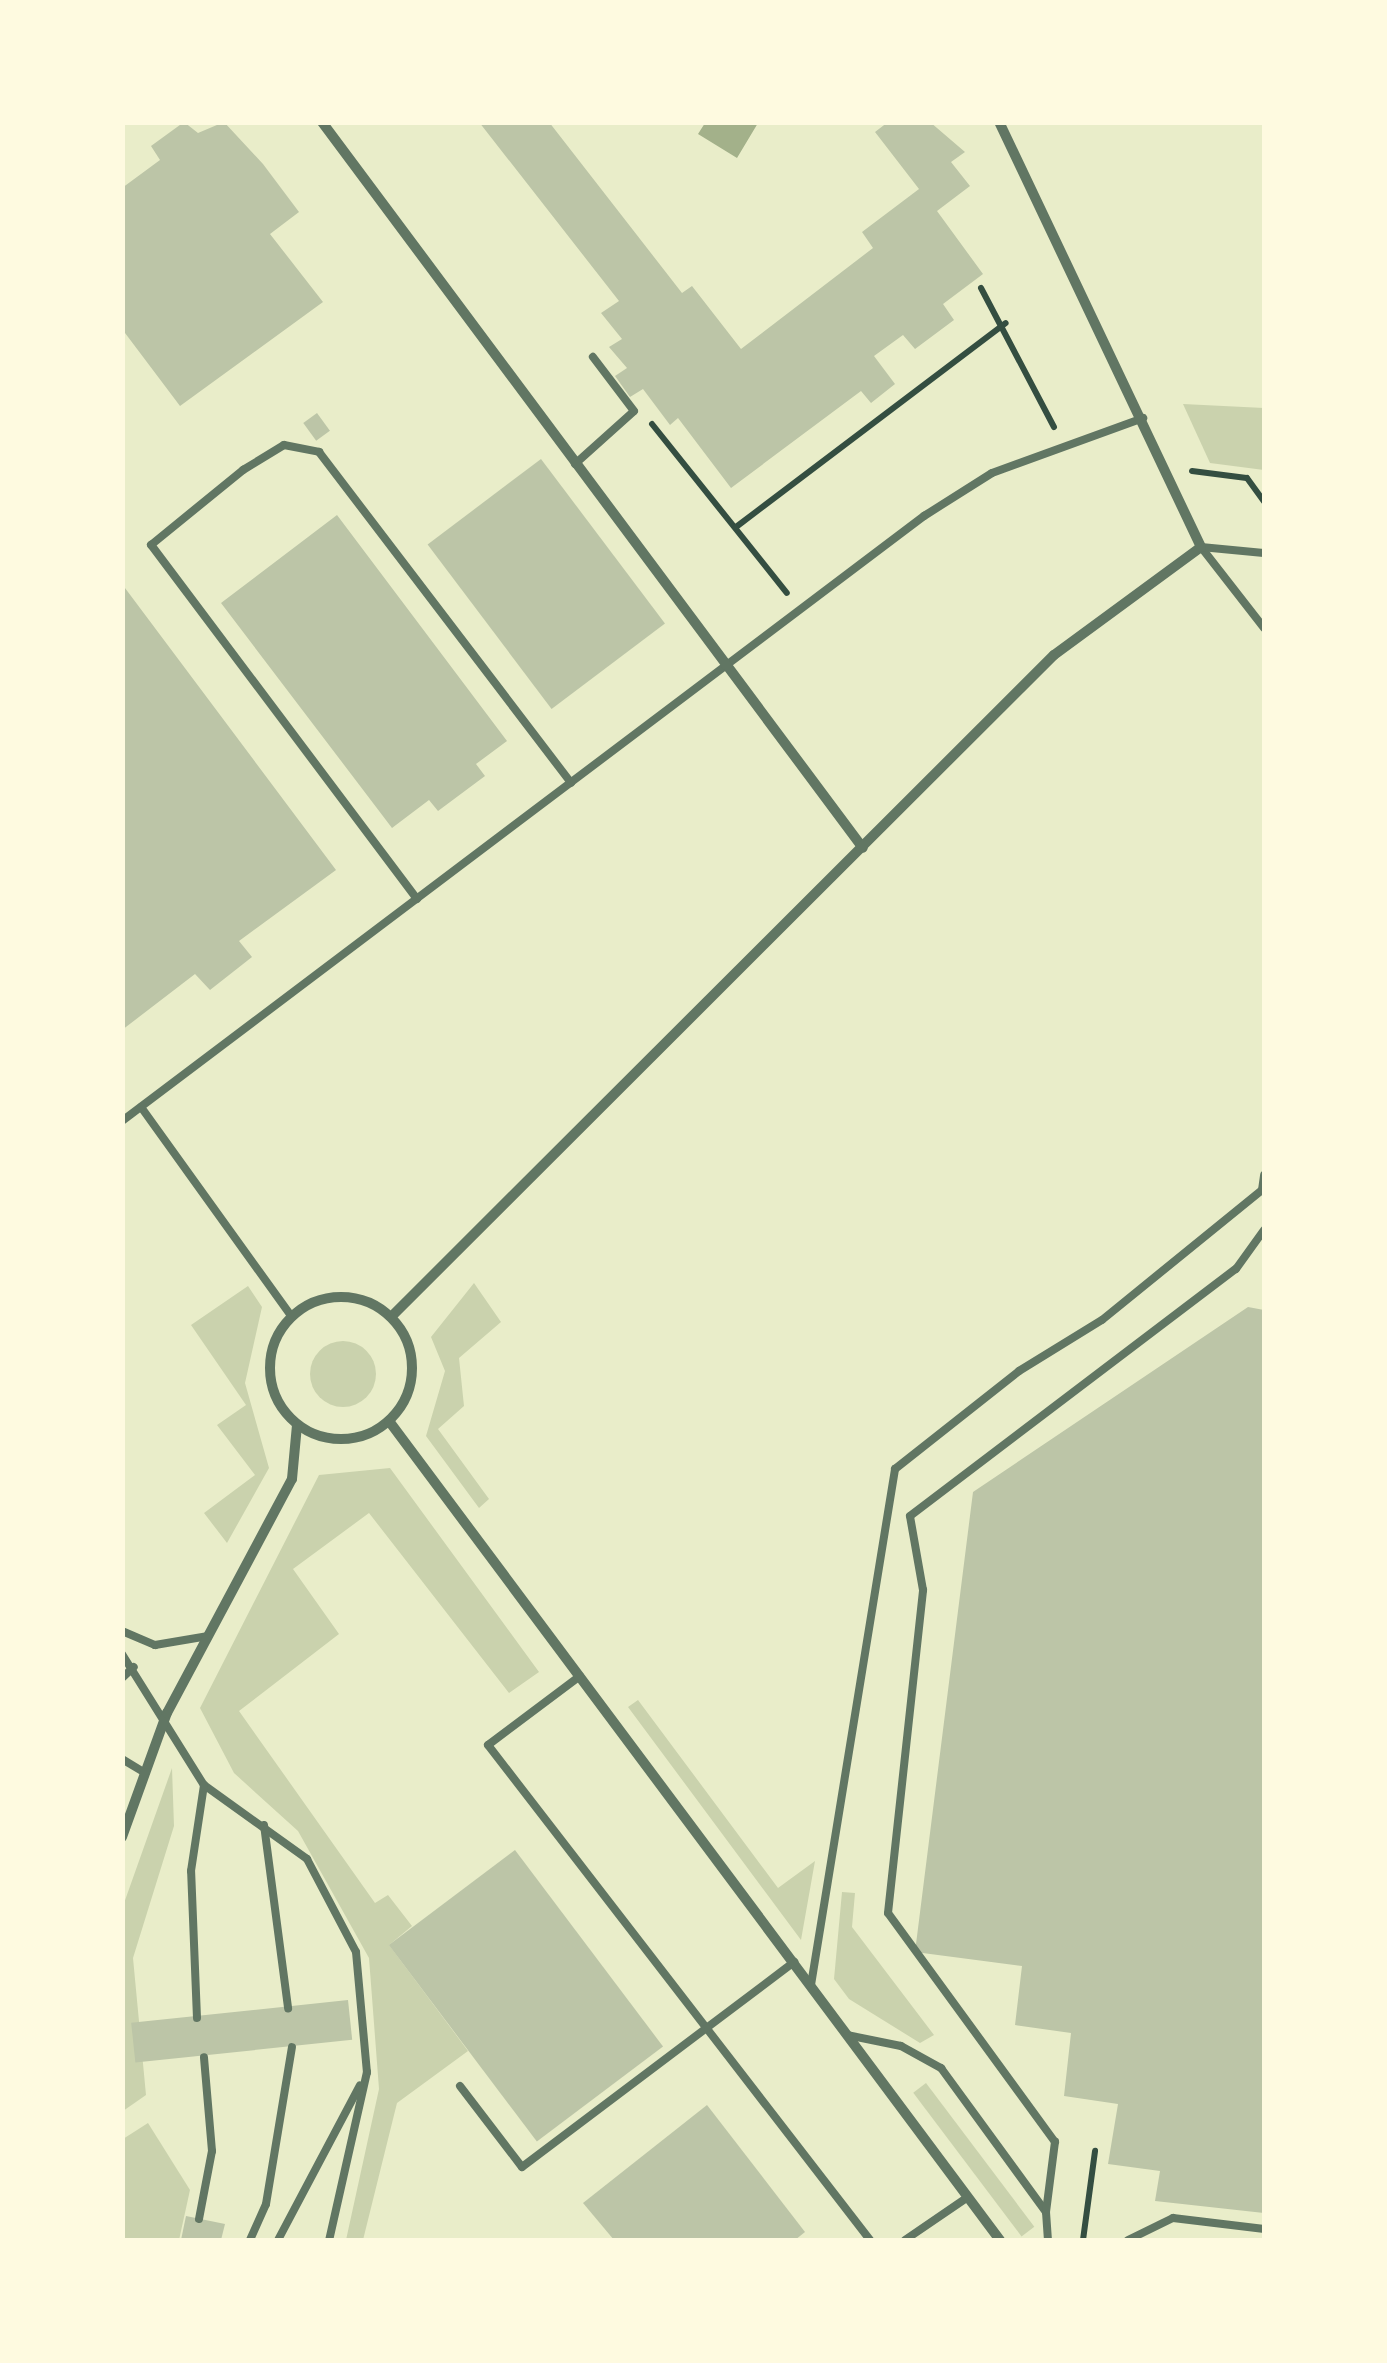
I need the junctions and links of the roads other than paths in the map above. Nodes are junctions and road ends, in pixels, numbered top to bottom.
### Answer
1 (322, 122) edge
2 (998, 122) edge
3 (593, 357) dead end
4 (1143, 418) junction
5 (575, 464) junction
6 (1201, 547) junction
7 (1264, 553) edge
8 (1264, 628) edge
9 (725, 667) junction
10 (571, 783) junction
11 (863, 848) junction
12 (418, 898) junction
13 (142, 1107) junction
14 (122, 1121) edge
15 (1264, 1175) edge
16 (1264, 1230) edge
17 (291, 1316) junction
18 (391, 1317) junction
19 (388, 1421) junction
20 (297, 1424) junction
21 (122, 1631) edge
22 (208, 1636) junction
23 (122, 1654) edge
24 (134, 1667) junction
25 (580, 1676) junction
26 (122, 1678) edge
27 (167, 1712) junction
28 (122, 1759) edge
29 (142, 1771) junction
30 (204, 1785) junction
31 (264, 1824) junction
32 (122, 1837) edge
33 (794, 1962) junction
34 (811, 1986) junction
35 (288, 2008) dead end
36 (198, 2018) dead end
37 (705, 2031) junction
38 (846, 2035) junction
39 (292, 2047) dead end
40 (204, 2058) dead end
41 (367, 2072) junction
42 (460, 2086) dead end
43 (968, 2197) junction
44 (1046, 2212) junction
45 (198, 2219) dead end
46 (1264, 2229) edge
47 (250, 2240) edge
48 (278, 2240) edge
49 (328, 2240) edge
50 (870, 2240) edge
51 (905, 2240) edge
52 (1000, 2240) edge
53 (1048, 2240) edge
54 (1128, 2240) edge

1 - 5 street
2 - 4 street
3 - 5 lane
4 - 6 street
4 - 9 lane
5 - 9 street
6 - 7 lane
6 - 8 lane
6 - 11 street
9 - 10 lane
9 - 11 street
10 - 12 lane
10 - 12 lane
11 - 18 street
12 - 13 lane
13 - 14 lane
13 - 17 lane
15 - 34 lane
16 - 44 lane
17 - 18 street
17 - 20 street
18 - 19 street
19 - 20 street
19 - 25 street
20 - 22 street
21 - 22 lane
22 - 27 street
23 - 24 lane
24 - 26 lane
24 - 27 lane
25 - 33 street
25 - 37 lane
27 - 29 street
27 - 30 lane
28 - 29 lane
29 - 32 street
30 - 31 lane
30 - 36 lane
31 - 35 lane
31 - 41 lane
33 - 34 street
33 - 37 lane
34 - 38 street
37 - 42 lane
37 - 50 lane
38 - 43 street
38 - 44 lane
39 - 47 lane
40 - 45 lane
41 - 48 lane
41 - 49 lane
43 - 51 lane
43 - 52 street
44 - 53 lane
46 - 54 lane

